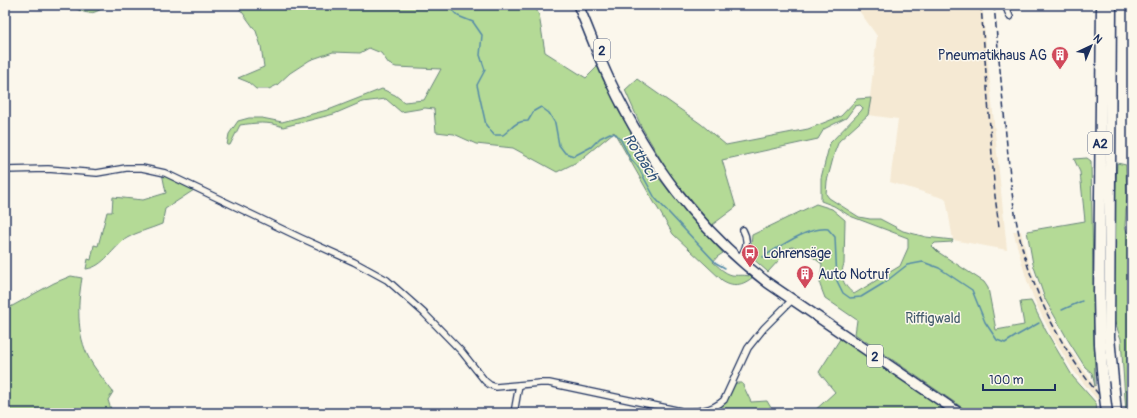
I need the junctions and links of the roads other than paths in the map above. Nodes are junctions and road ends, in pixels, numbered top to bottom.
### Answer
1 (578, 5) edge
2 (584, 5) edge
3 (1005, 5) edge
4 (1102, 5) edge
5 (1111, 5) edge
6 (1010, 17) dead end
7 (618, 95) junction
8 (5, 170) edge
9 (743, 230) dead end
10 (1104, 240) junction
11 (739, 259) junction
12 (792, 300) junction
13 (1104, 336) junction
14 (519, 385) junction
15 (514, 413) edge
16 (958, 413) edge
17 (1107, 413) edge
18 (1116, 413) edge

1 - 7 main road, 2
2 - 7 main road, 2
3 - 6 street
4 - 10 highway, A2
5 - 10 highway, A2
7 - 11 main road, 2
8 - 14 street
9 - 11 street
10 - 13 highway, A2
11 - 12 main road, 2
12 - 14 street
12 - 16 main road, 2
13 - 17 highway, A2, bridge
13 - 18 highway, A2
14 - 15 street

